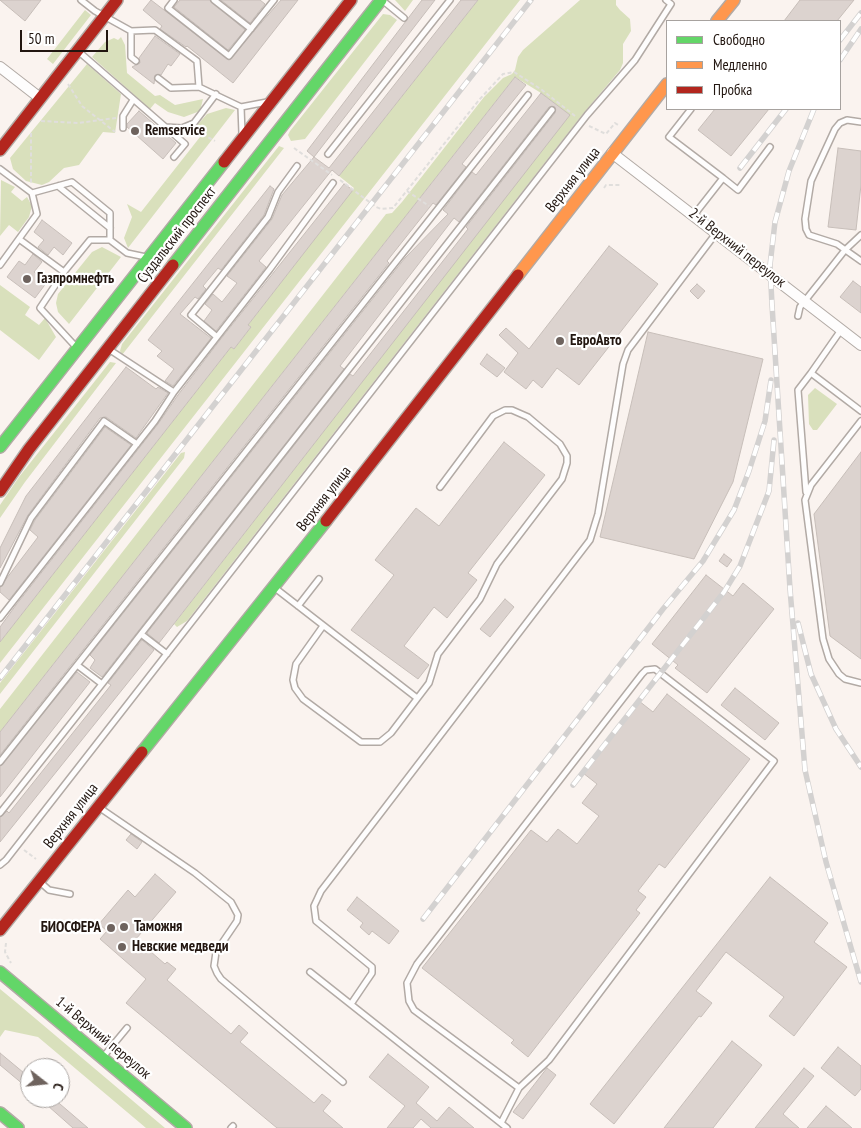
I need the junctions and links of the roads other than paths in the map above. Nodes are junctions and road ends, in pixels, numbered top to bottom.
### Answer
1 (81, 0) edge
2 (117, 0) edge
3 (174, 0) edge
4 (214, 0) edge
5 (272, 0) edge
6 (351, 0) edge
7 (381, 0) edge
8 (450, 0) edge
9 (666, 0) edge
10 (734, 0) edge
11 (105, 15) junction
12 (404, 18) dead end
13 (718, 20) edge
14 (251, 29) junction
15 (131, 32) junction
16 (78, 51) junction
17 (136, 61) dead end
18 (0, 67) edge
19 (158, 78) dead end
20 (666, 85) edge
21 (199, 87) junction
22 (216, 94) junction
23 (528, 95) dead end
24 (40, 98) junction
25 (133, 100) junction
26 (274, 100) junction
27 (242, 107) junction
28 (552, 110) dead end
29 (690, 110) edge
30 (861, 122) edge
31 (165, 127) junction
32 (124, 128) dead end
33 (242, 140) junction
34 (770, 147) dead end
35 (0, 150) edge
36 (612, 153) junction
37 (328, 154) dead end
38 (174, 157) dead end
39 (297, 166) dead end
40 (0, 168) edge
41 (722, 178) junction
42 (333, 183) dead end
43 (58, 186) junction
44 (32, 193) junction
45 (694, 215) junction
46 (110, 228) junction
47 (717, 232) junction
48 (861, 235) edge
49 (19, 239) junction
50 (110, 240) junction
51 (845, 250) junction
52 (149, 258) junction
53 (861, 262) edge
54 (0, 265) edge
55 (64, 272) junction
56 (805, 301) junction
57 (798, 316) dead end
58 (841, 329) junction
59 (217, 337) junction
60 (861, 345) edge
61 (108, 348) junction
62 (78, 349) junction
63 (811, 373) junction
64 (174, 392) junction
65 (861, 411) edge
66 (861, 421) edge
67 (137, 444) junction
68 (0, 447) edge
69 (440, 487) dead end
70 (0, 491) edge
71 (806, 494) junction
72 (319, 579) dead end
73 (0, 582) edge
74 (274, 587) junction
75 (298, 606) junction
76 (0, 618) edge
77 (324, 626) junction
78 (141, 634) junction
79 (167, 654) junction
80 (77, 665) junction
81 (861, 683) edge
82 (102, 684) junction
83 (418, 698) junction
84 (0, 762) edge
85 (98, 806) junction
86 (0, 813) edge
87 (0, 865) edge
88 (39, 882) junction
89 (70, 894) dead end
90 (0, 930) edge
91 (0, 972) edge
92 (310, 972) dead end
93 (351, 1004) junction
94 (127, 1028) dead end
95 (102, 1058) junction
96 (343, 1082) dead end
97 (519, 1088) junction
98 (0, 1112) edge
99 (501, 1123) junction
100 (18, 1128) edge
101 (186, 1128) edge
102 (508, 1128) edge

1 - 11 lane
2 - 11 main road
3 - 14 lane
4 - 14 lane
5 - 14 lane
6 - 26 main road, Суздальский проспект
7 - 12 lane
7 - 61 main road, Суздальский проспект
8 - 37 lane
9 - 79 lane
10 - 13 main road
11 - 15 lane
11 - 16 main road
15 - 17 lane
15 - 21 lane
16 - 24 main road
16 - 25 lane
18 - 24 street
19 - 21 lane
20 - 36 main road, Верхняя улица
21 - 22 lane
22 - 27 lane
22 - 31 lane
23 - 80 lane
24 - 35 main road
25 - 31 lane
25 - 32 lane
26 - 27 lane
26 - 33 main road, Суздальский проспект
27 - 33 lane
28 - 78 lane
29 - 41 lane
30 - 51 lane
31 - 38 lane
33 - 52 main road, Суздальский проспект
34 - 41 lane
36 - 45 street, 2-й Верхний переулок
36 - 74 main road, Верхняя улица
39 - 59 lane
40 - 44 lane
41 - 45 lane
42 - 59 lane
43 - 44 lane
43 - 46 lane
43 - 46 lane
44 - 49 lane
45 - 47 street, 2-й Верхний переулок
46 - 50 lane
47 - 56 street, 2-й Верхний переулок
47 - 93 lane
48 - 51 lane
49 - 54 lane
49 - 55 lane
50 - 52 lane
50 - 55 lane
51 - 53 lane
51 - 56 lane
52 - 62 main road, Суздальский проспект
55 - 62 lane
56 - 57 lane
56 - 58 street, 2-й Верхний переулок
58 - 60 street, 2-й Верхний переулок
58 - 63 lane
59 - 64 lane
61 - 64 lane
61 - 70 main road, Суздальский проспект
62 - 68 main road, Суздальский проспект
63 - 65 lane
63 - 71 lane
64 - 67 lane
66 - 71 lane
67 - 73 lane
67 - 76 lane
69 - 83 lane
71 - 81 lane
72 - 75 lane
74 - 75 lane
74 - 85 main road, Верхняя улица
75 - 77 lane
77 - 83 lane
77 - 83 lane
78 - 79 lane
78 - 82 lane
79 - 87 lane
80 - 82 lane
80 - 84 lane
82 - 86 lane
85 - 88 main road, Верхняя улица
85 - 96 lane
88 - 89 lane
88 - 90 main road, Верхняя улица
91 - 95 main road, 1-й Верхний переулок
92 - 93 lane
93 - 99 lane
94 - 95 lane
95 - 101 main road, 1-й Верхний переулок
97 - 97 lane
97 - 99 lane
98 - 100 main road
99 - 102 lane

